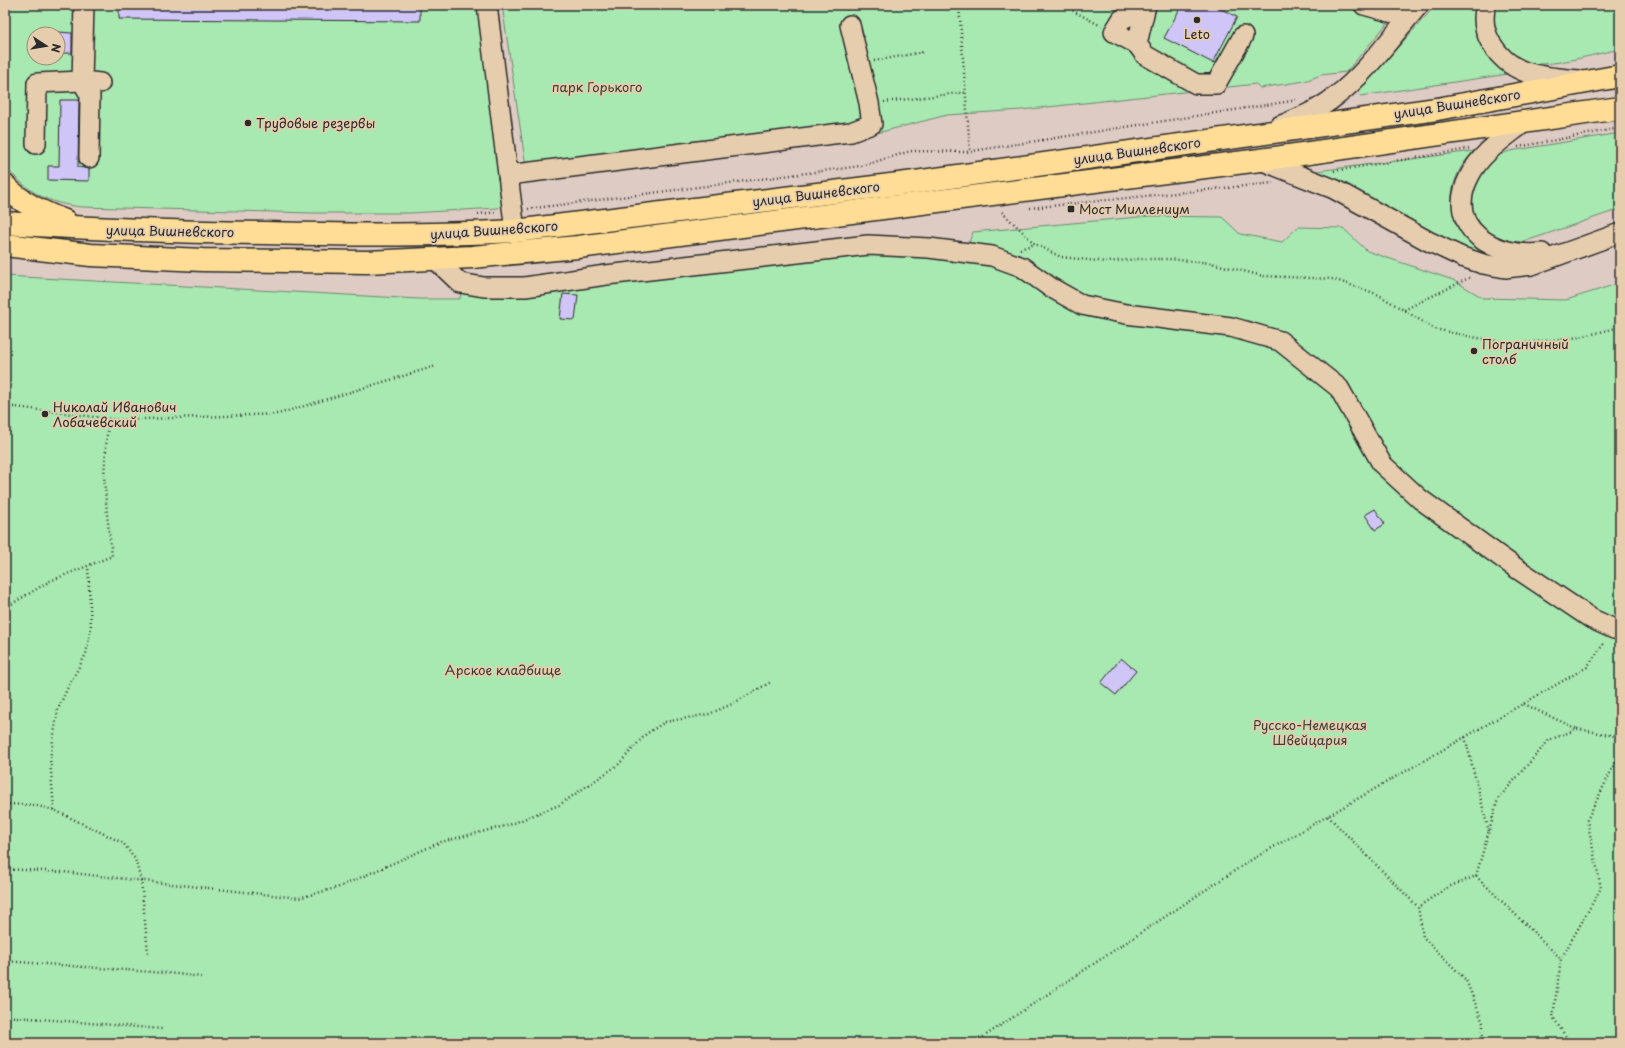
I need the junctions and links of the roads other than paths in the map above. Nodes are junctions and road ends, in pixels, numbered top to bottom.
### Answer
1 (84, 5) edge
2 (487, 5) edge
3 (1364, 5) edge
4 (1486, 5) edge
5 (1146, 8) edge
6 (1414, 11) edge
7 (850, 25) dead end
8 (1243, 36) dead end
9 (1137, 44) junction
10 (1620, 76) edge
11 (1592, 81) junction
12 (91, 82) junction
13 (1620, 108) edge
14 (1522, 124) junction
15 (1260, 134) junction
16 (36, 144) dead end
17 (89, 158) dead end
18 (1260, 160) junction
19 (508, 176) junction
20 (5, 186) edge
21 (514, 221) junction
22 (5, 223) edge
23 (85, 229) junction
24 (1620, 233) edge
25 (5, 245) edge
26 (1581, 246) junction
27 (5, 253) edge
28 (91, 255) junction
29 (435, 258) junction
30 (1614, 629) road end

1 - 12 street
2 - 19 street
3 - 6 street
4 - 11 street
5 - 9 street
5 - 9 street
6 - 15 street
7 - 19 street
8 - 9 street
10 - 11 main road, улица Вишневского
11 - 15 main road, улица Вишневского
12 - 16 street
12 - 17 street
13 - 14 main road, улица Вишневского
14 - 18 main road, улица Вишневского
14 - 26 street
15 - 21 main road, улица Вишневского
18 - 26 street
18 - 29 main road, улица Вишневского
19 - 21 street
20 - 23 main road
21 - 23 main road, улица Вишневского
22 - 23 main road, улица Вишневского
24 - 26 street
25 - 28 main road, улица Вишневского
27 - 28 main road
28 - 29 main road, улица Вишневского
29 - 30 street

